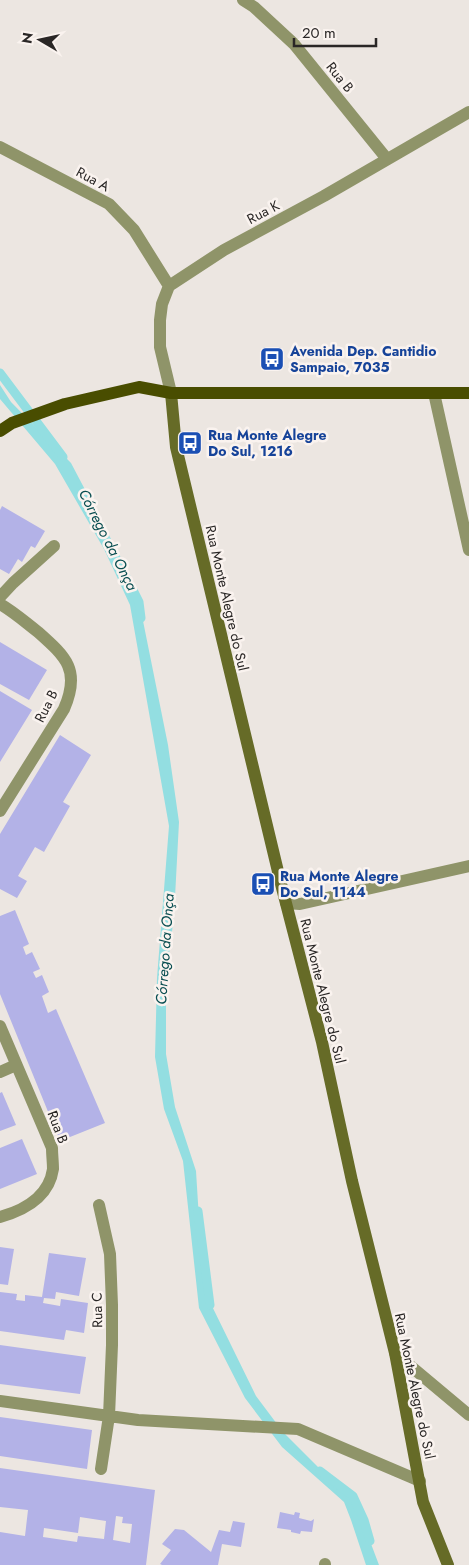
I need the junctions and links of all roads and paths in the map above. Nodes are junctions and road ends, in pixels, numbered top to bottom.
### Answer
1 (243, 0) edge
2 (469, 112) edge
3 (0, 147) edge
4 (387, 159) junction
5 (168, 286) junction
6 (171, 393) junction
7 (434, 393) junction
8 (469, 393) edge
9 (0, 431) edge
10 (54, 546) dead end
11 (469, 550) edge
12 (0, 597) edge
13 (0, 604) edge
14 (0, 811) edge
15 (469, 866) edge
16 (286, 902) junction
17 (0, 1026) edge
18 (16, 1065) junction
19 (0, 1072) edge
20 (100, 1205) dead end
21 (0, 1217) edge
22 (394, 1353) junction
23 (0, 1401) edge
24 (469, 1415) edge
25 (109, 1416) junction
26 (101, 1469) dead end
27 (420, 1481) junction
28 (448, 1565) edge

1 - 4 street, Rua B
2 - 4 street, Rua K
3 - 5 street, Rua A
4 - 5 street, Rua K
5 - 6 street
6 - 7 main road
6 - 9 main road
6 - 16 street, Rua Monte Alegre do Sul
7 - 8 main road
7 - 11 street
10 - 12 street
13 - 14 street, Rua B
15 - 16 street
16 - 22 street, Rua Monte Alegre do Sul
17 - 18 street, Rua B
18 - 19 street
18 - 21 street, Rua B
20 - 25 street, Rua C
22 - 24 street
22 - 27 street, Rua Monte Alegre do Sul
23 - 25 street
25 - 26 street, Rua C
25 - 27 street
27 - 28 street, Rua Monte Alegre do Sul

